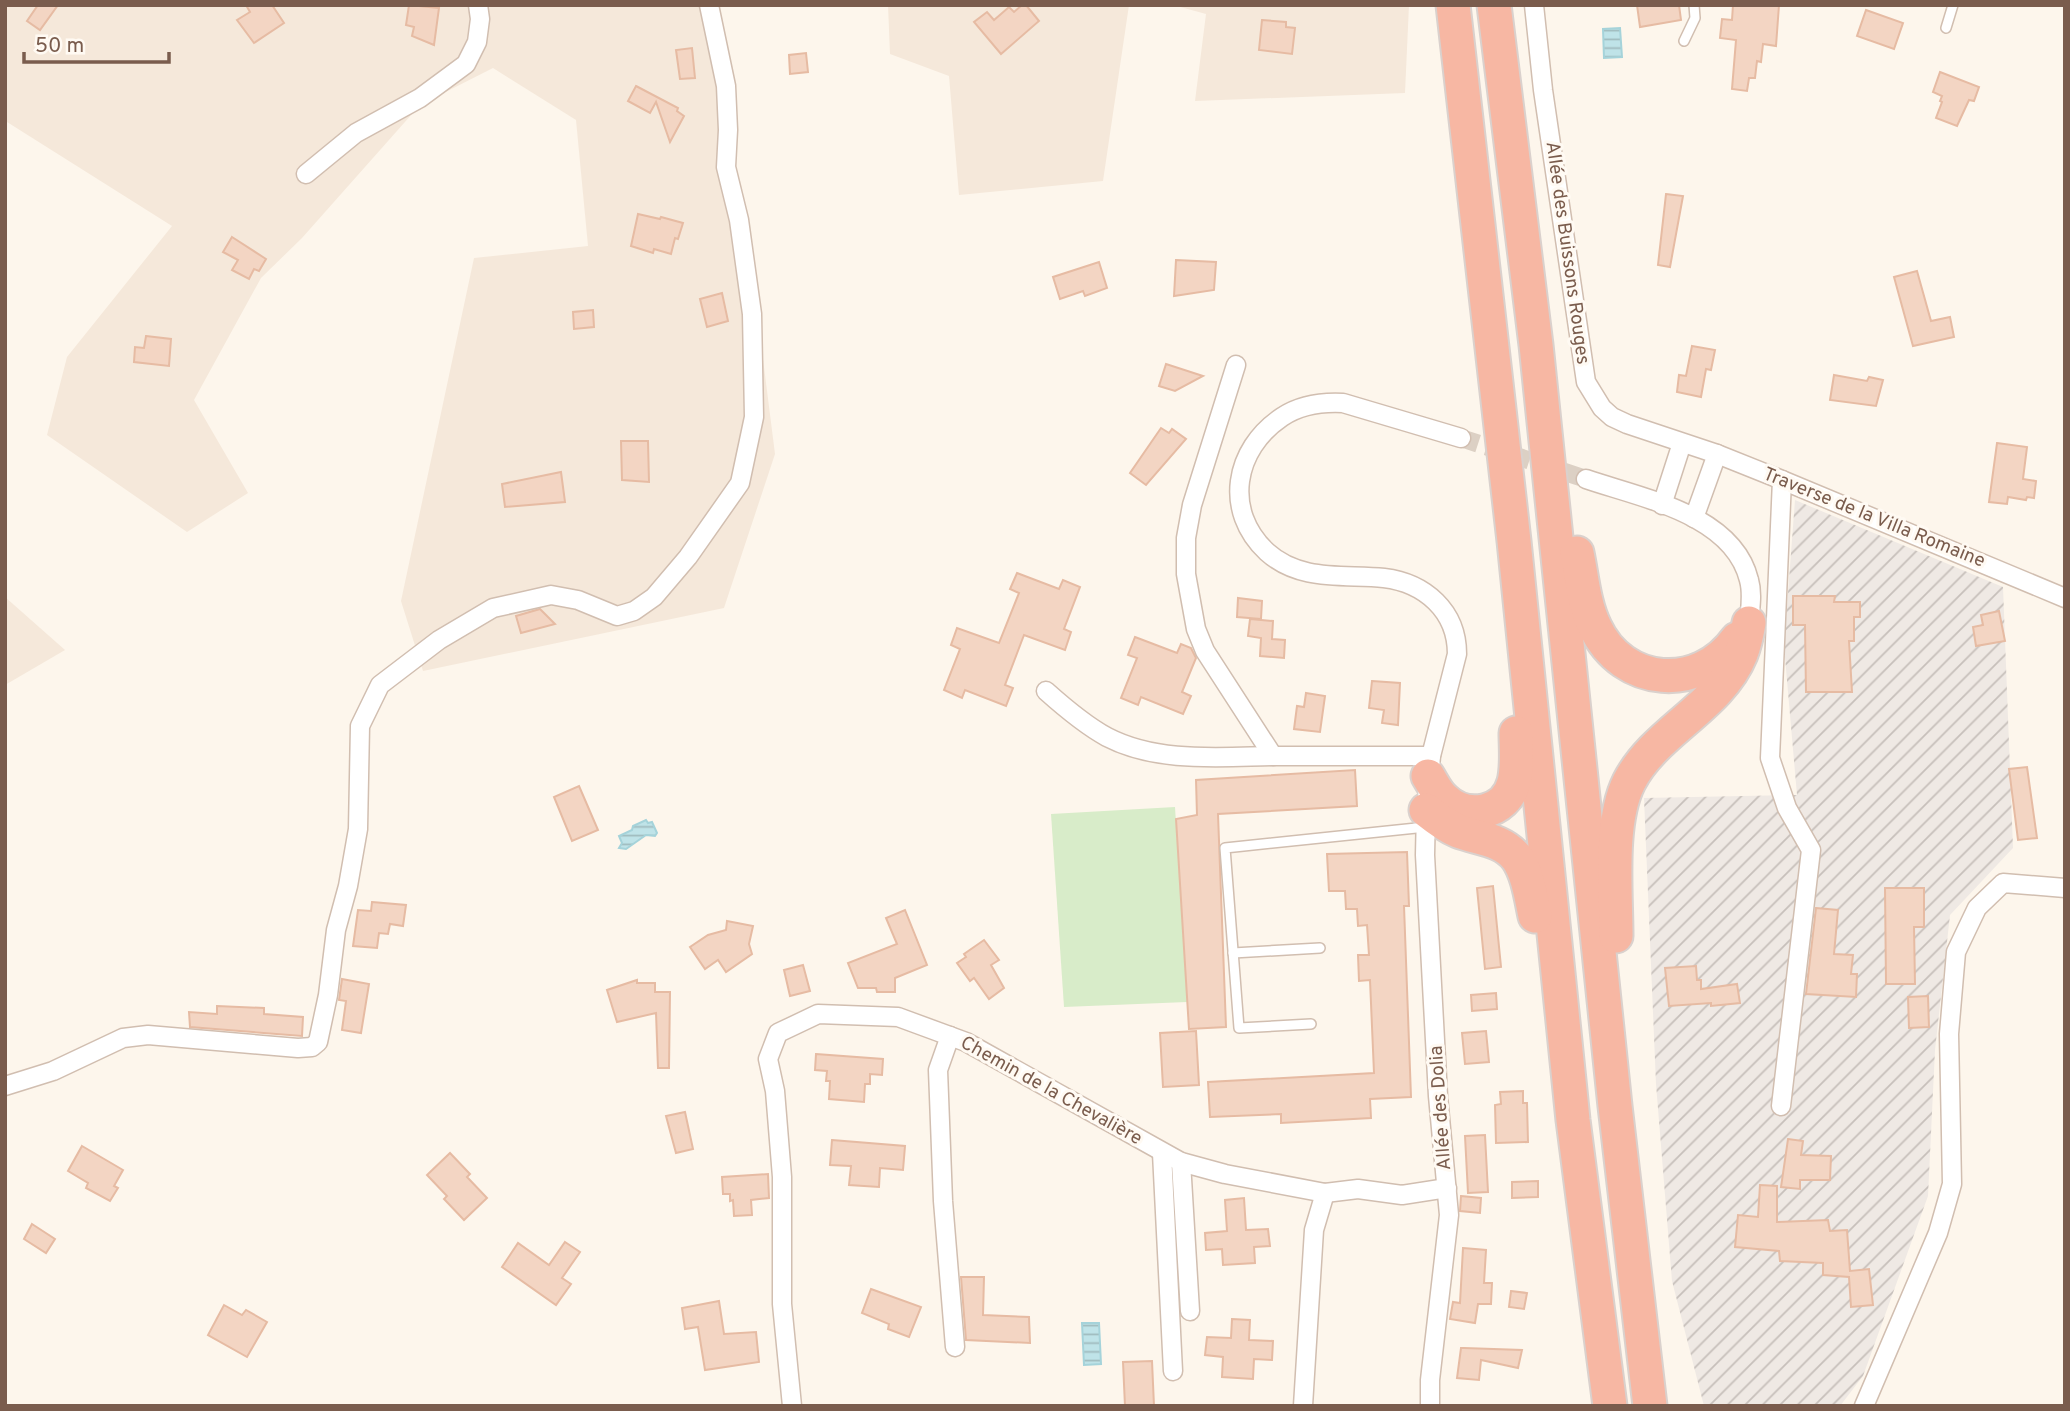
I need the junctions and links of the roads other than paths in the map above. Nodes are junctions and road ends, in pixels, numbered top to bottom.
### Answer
1 (478, 5) edge
2 (709, 5) edge
3 (1453, 5) edge
4 (1494, 5) edge
5 (1534, 5) edge
6 (1694, 5) edge
7 (1954, 5) edge
8 (1946, 29) dead end
9 (1684, 41) dead end
10 (1449, 62) dead end
11 (1469, 155) junction
12 (306, 174) dead end
13 (1536, 345) junction
14 (1236, 365) dead end
15 (1461, 438) tunnel mouth
16 (1682, 443) junction
17 (1717, 454) junction
18 (1586, 480) tunnel mouth
19 (1783, 480) junction
20 (1662, 505) junction
21 (1694, 518) junction
22 (1514, 541) junction
23 (2065, 598) edge
24 (1749, 623) junction
25 (1046, 691) dead end
26 (1273, 756) junction
27 (1429, 766) junction
28 (1426, 818) junction
29 (2065, 888) edge
30 (1320, 948) dead end
31 (1233, 953) junction
32 (1311, 1024) dead end
33 (950, 1036) junction
34 (5, 1087) edge
35 (1615, 1106) junction
36 (1781, 1106) dead end
37 (1573, 1120) junction
38 (1162, 1153) junction
39 (1181, 1162) junction
40 (1447, 1188) junction
41 (1325, 1193) junction
42 (1190, 1311) dead end
43 (955, 1347) dead end
44 (1173, 1371) dead end
45 (792, 1406) edge
46 (1303, 1406) edge
47 (1430, 1406) edge
48 (1609, 1406) edge
49 (1650, 1406) edge
50 (1864, 1406) edge

1 - 12 street
2 - 34 street
3 - 11 highway
4 - 13 highway
5 - 16 street, Allée des Buissons Rouges
6 - 9 lane
7 - 8 lane
10 - 11 lane
11 - 22 highway
13 - 24 highway
13 - 35 highway
14 - 26 street
15 - 27 street, Allée des Dolia
16 - 17 street, Traverse de la Villa Romaine
16 - 20 street
17 - 19 street, Traverse de la Villa Romaine
17 - 21 street
18 - 20 street
19 - 23 street, Traverse de la Villa Romaine
19 - 36 street
20 - 21 street
21 - 24 street
22 - 27 highway
22 - 37 highway
24 - 35 highway
25 - 26 street
26 - 27 street
27 - 28 street, Allée des Dolia
28 - 31 lane
28 - 37 highway
28 - 40 street, Allée des Dolia
29 - 50 street
30 - 31 lane
31 - 32 lane
33 - 38 street, Chemin de la Chevalière
33 - 43 street
33 - 45 street, Chemin de la Chevalière
35 - 49 highway
37 - 48 highway
38 - 39 street, Chemin de la Chevalière
38 - 44 street
39 - 41 street, Chemin de la Chevalière
39 - 42 street
40 - 41 street, Chemin de la Chevalière
40 - 47 street, Allée des Dolia
41 - 46 street

